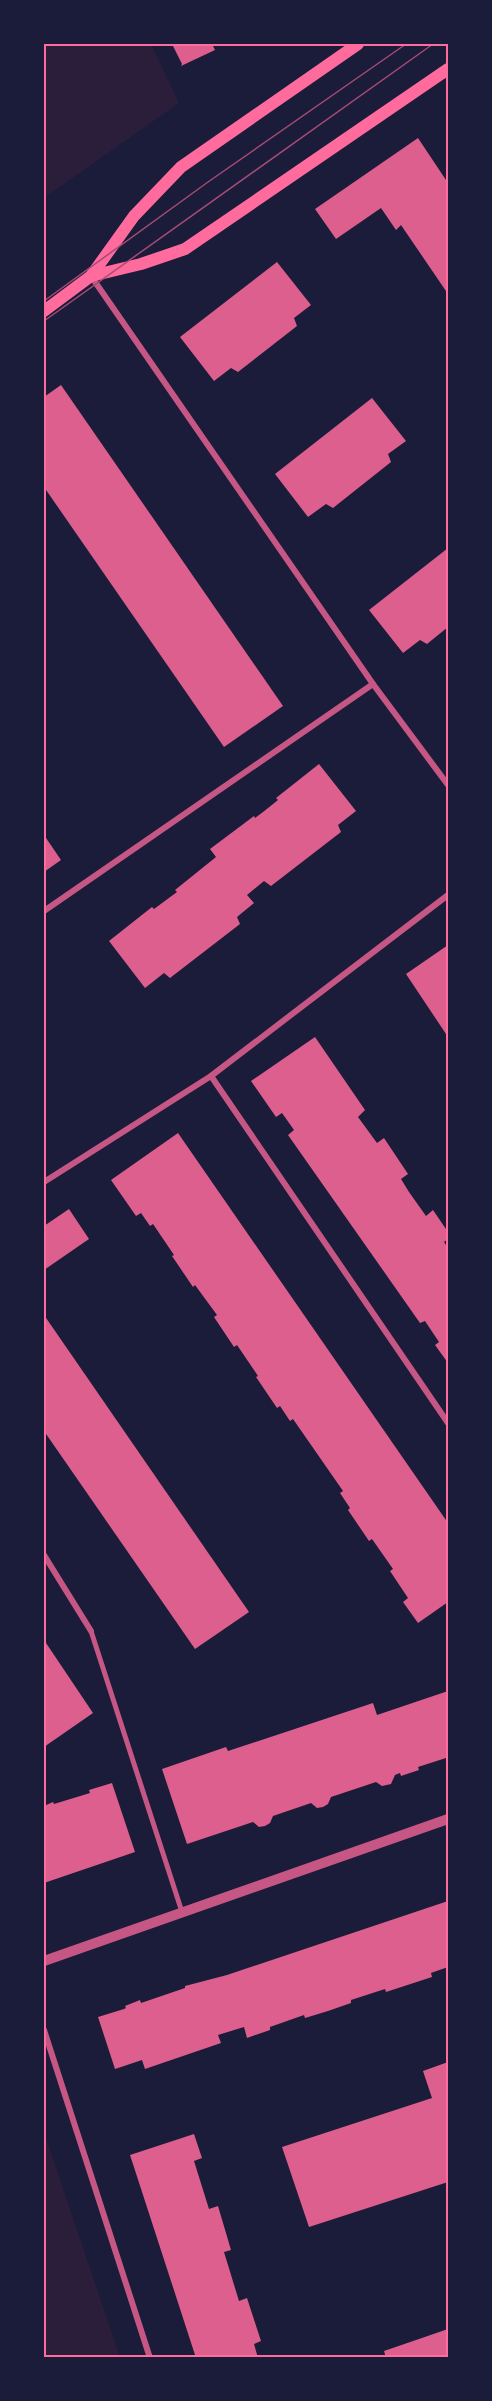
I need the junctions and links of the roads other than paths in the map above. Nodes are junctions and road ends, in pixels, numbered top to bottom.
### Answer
1 (358, 44) edge
2 (448, 69) edge
3 (91, 276) junction
4 (44, 311) edge
5 (373, 684) junction
6 (448, 785) edge
7 (448, 895) edge
8 (44, 911) edge
9 (211, 1076) junction
10 (44, 1182) edge
11 (448, 1423) edge
12 (44, 1555) edge
13 (92, 1631) joint
14 (448, 1819) edge
15 (182, 1913) junction
16 (44, 1961) edge
17 (44, 2030) edge
18 (150, 2358) edge

1 - 3 main road
2 - 3 main road
3 - 4 main road
3 - 5 street
5 - 6 street
5 - 8 street
7 - 9 street
9 - 10 street
9 - 11 street
12 - 13 street
13 - 15 street
14 - 15 street
15 - 16 street
17 - 18 street

